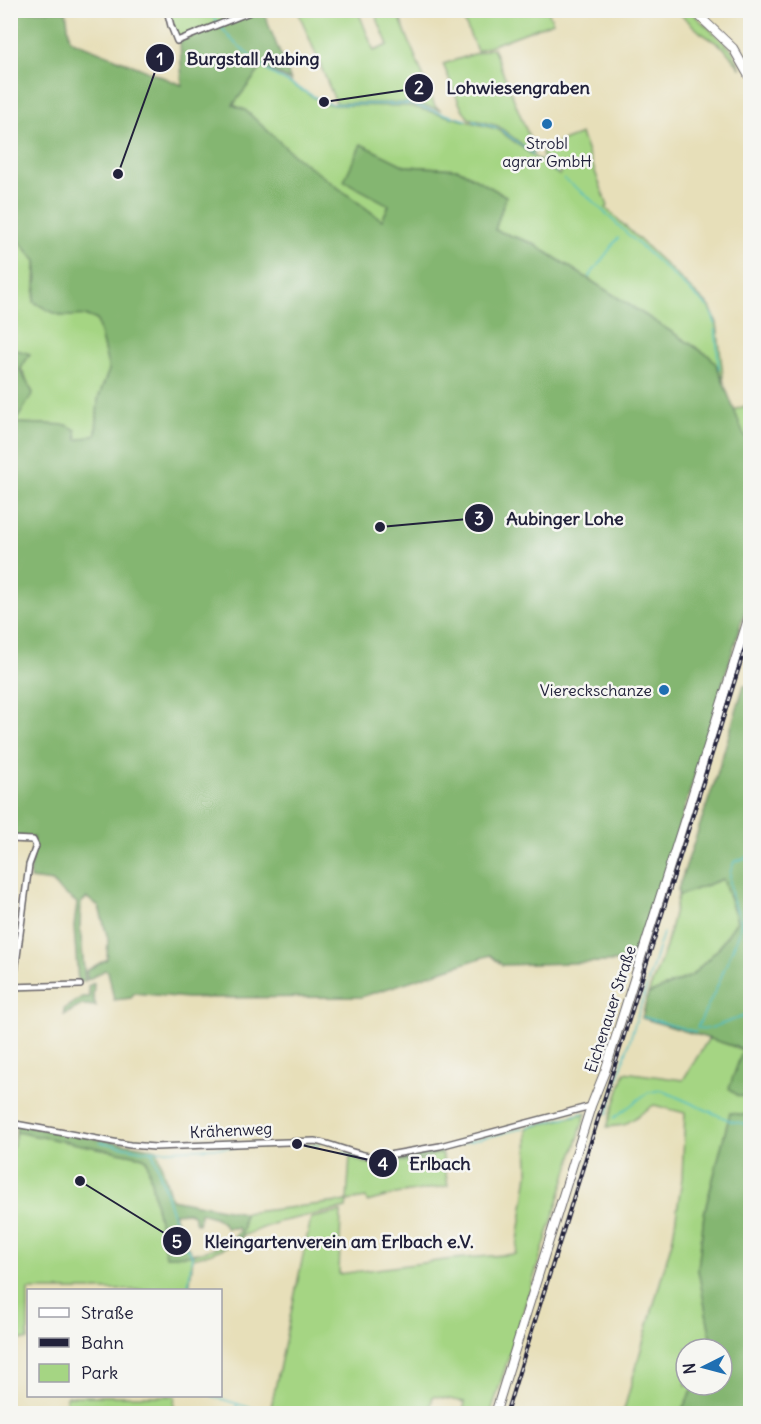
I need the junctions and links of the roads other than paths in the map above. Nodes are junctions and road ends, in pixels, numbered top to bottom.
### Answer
1 (167, 10) edge
2 (255, 10) edge
3 (693, 10) edge
4 (750, 78) edge
5 (750, 613) edge
6 (10, 839) edge
7 (80, 985) dead end
8 (12, 987) edge
9 (591, 1106) junction
10 (10, 1123) edge
11 (495, 1413) edge

1 - 2 street
3 - 4 street
5 - 9 street, Eichenauer Straße
6 - 8 street
7 - 8 street
9 - 10 street, Krähenweg
9 - 11 street, Eichenauer Straße

